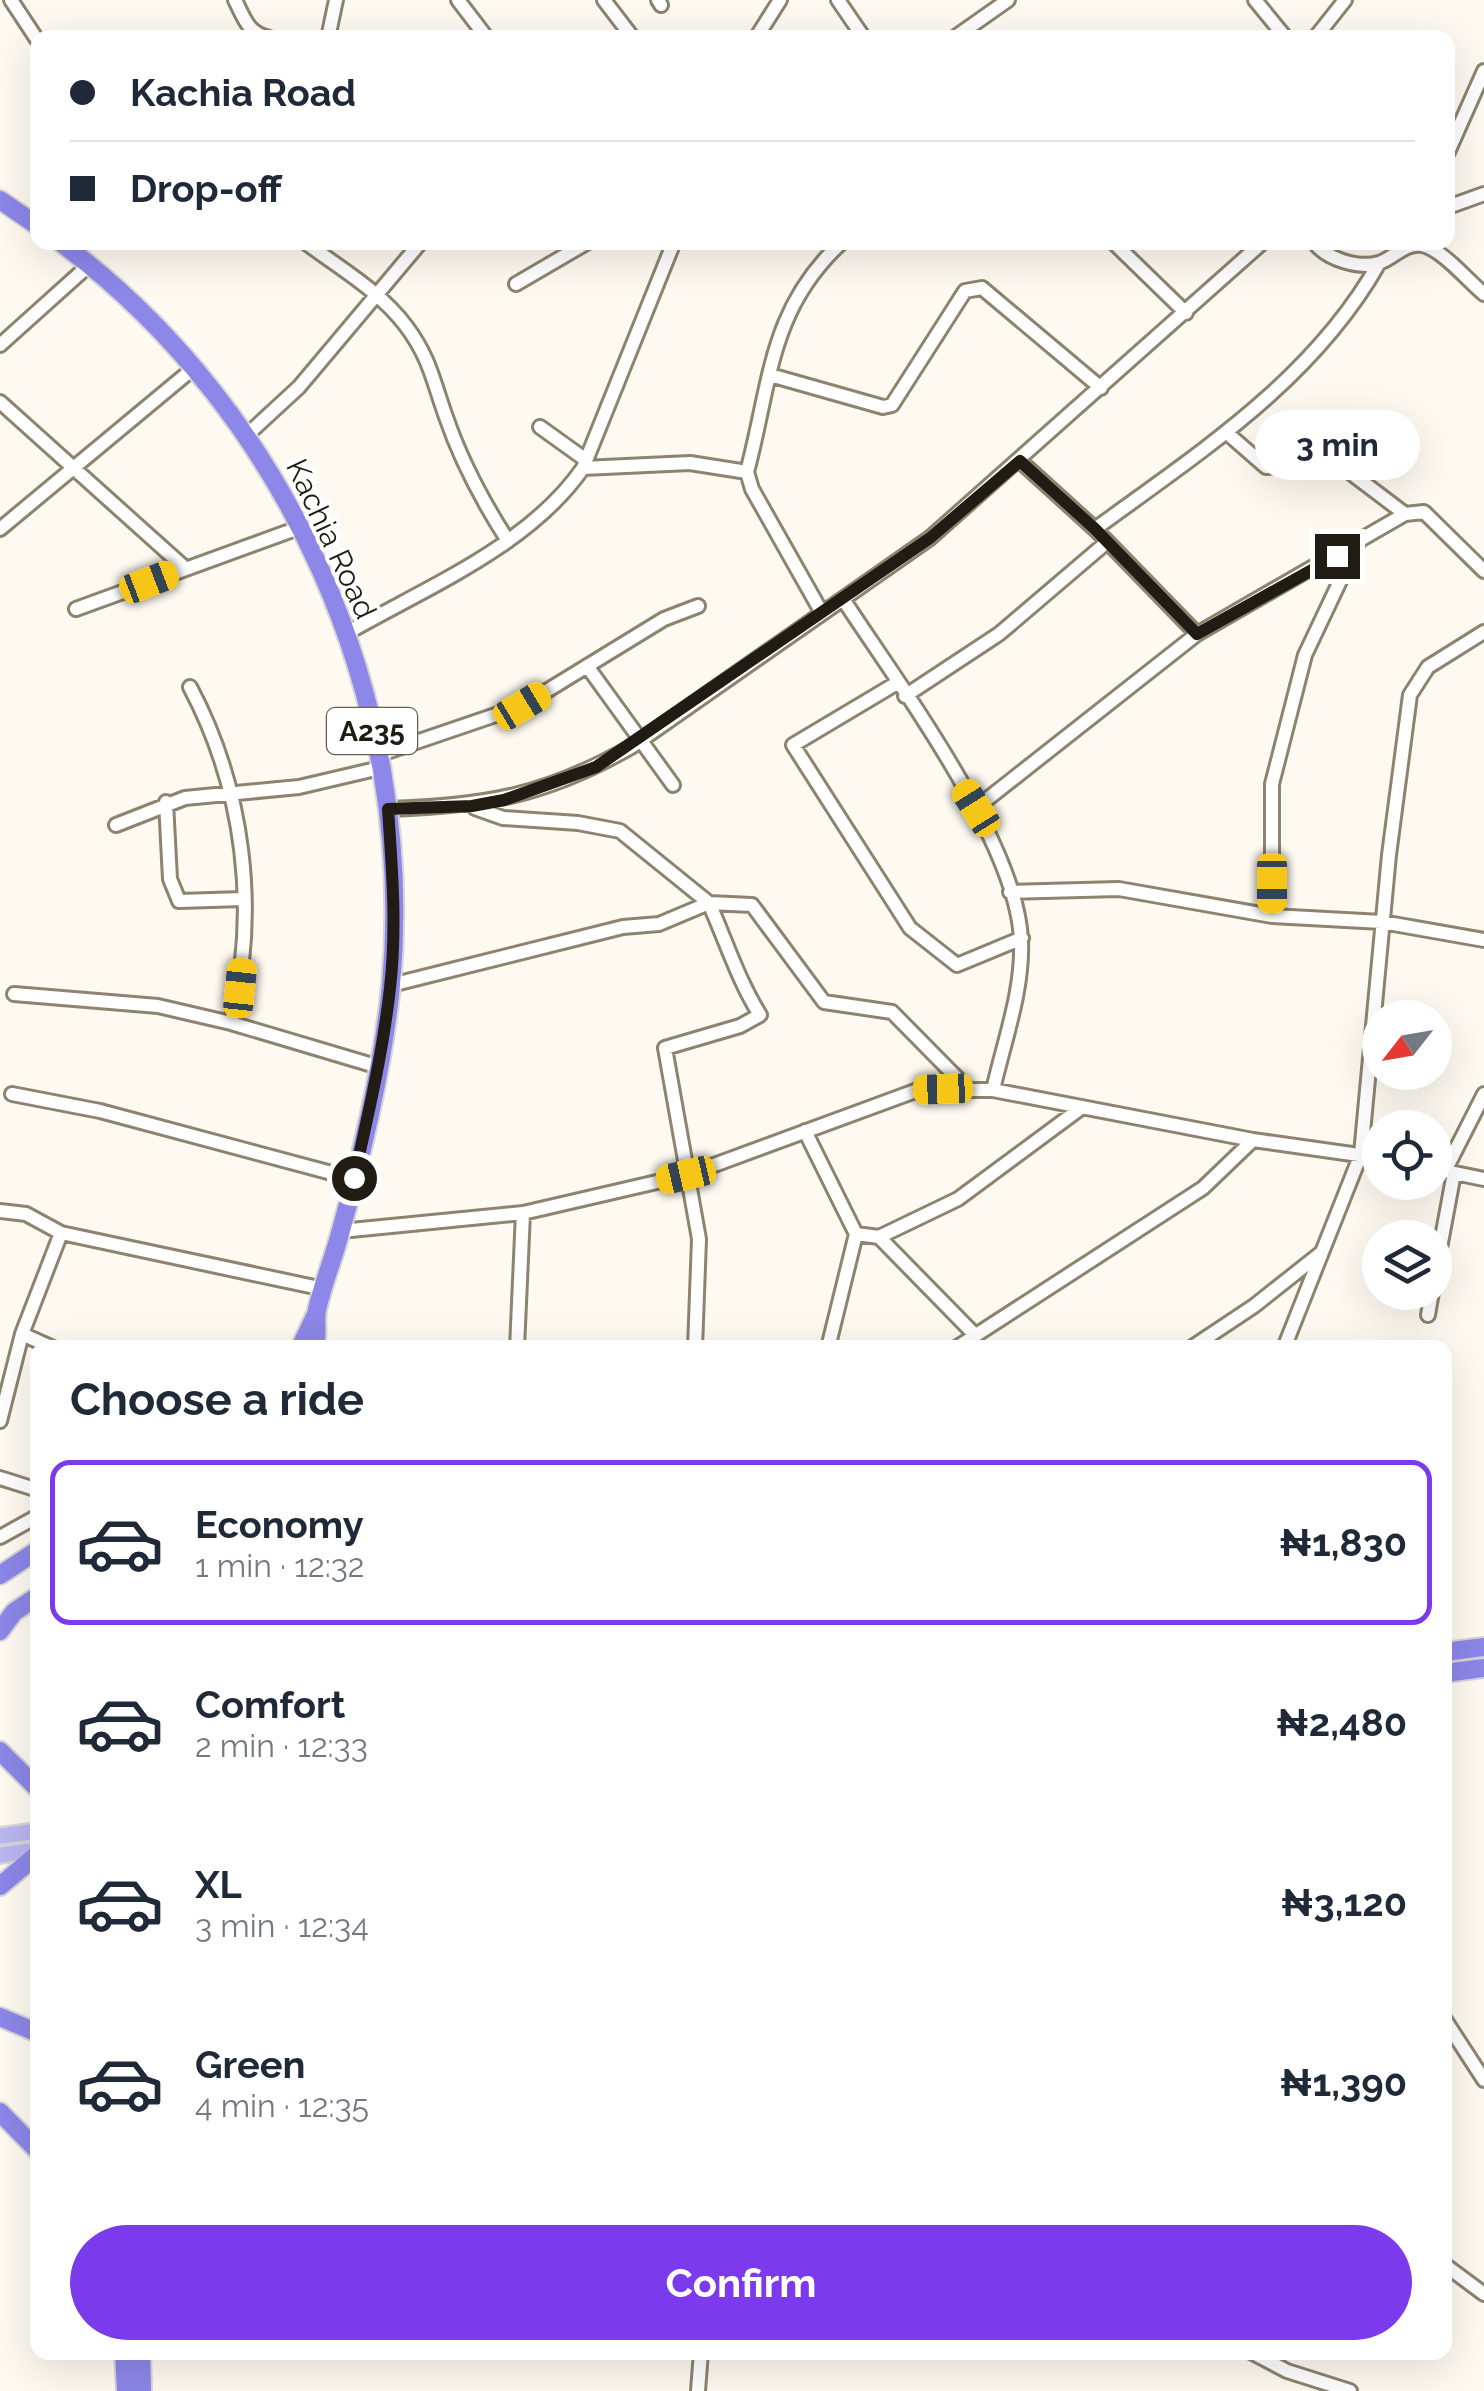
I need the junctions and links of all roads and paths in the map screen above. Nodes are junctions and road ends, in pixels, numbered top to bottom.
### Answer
1 (11, 0) edge
2 (236, 0) edge
3 (336, 0) edge
4 (458, 0) edge
5 (604, 0) edge
6 (780, 0) edge
7 (838, 0) edge
8 (1008, 0) edge
9 (1254, 0) edge
10 (1345, 0) edge
11 (31, 30) edge
12 (253, 30) edge
13 (330, 30) edge
14 (481, 30) edge
15 (627, 30) edge
16 (761, 30) edge
17 (859, 30) edge
18 (965, 30) edge
19 (1279, 30) edge
20 (1321, 30) edge
21 (1484, 71) edge
22 (1455, 136) edge
23 (1484, 194) edge
24 (0, 200) edge
25 (1455, 204) edge
26 (30, 221) edge
27 (71, 250) edge
28 (316, 250) edge
29 (414, 250) edge
30 (574, 250) edge
31 (671, 250) edge
32 (833, 250) edge
33 (1122, 250) edge
34 (1254, 250) edge
35 (1321, 250) edge
36 (1396, 250) edge
37 (1432, 250) edge
38 (1379, 263) junction
39 (88, 266) junction
40 (516, 284) dead end
41 (1484, 294) edge
42 (377, 295) junction
43 (1186, 313) junction
44 (0, 344) edge
45 (195, 367) junction
46 (770, 374) junction
47 (1102, 388) junction
48 (0, 402) edge
49 (540, 426) dead end
50 (1227, 433) junction
51 (247, 435) junction
52 (1020, 461) junction
53 (584, 464) junction
54 (74, 470) junction
55 (747, 472) junction
56 (1406, 514) junction
57 (302, 526) junction
58 (0, 529) edge
59 (1095, 529) junction
60 (508, 541) junction
61 (1107, 542) junction
62 (1358, 543) junction
63 (185, 568) junction
64 (1484, 570) edge
65 (842, 599) junction
66 (698, 606) dead end
67 (76, 609) dead end
68 (822, 613) junction
69 (1484, 632) edge
70 (347, 633) junction
71 (1197, 634) junction
72 (587, 666) junction
73 (897, 683) junction
74 (190, 687) dead end
75 (905, 696) junction
76 (638, 742) junction
77 (379, 762) junction
78 (673, 785) dead end
79 (233, 792) junction
80 (166, 802) junction
81 (472, 806) junction
82 (976, 808) junction
83 (388, 809) junction
84 (116, 824) dead end
85 (1010, 892) junction
86 (242, 899) junction
87 (709, 903) junction
88 (1272, 916) junction
89 (1382, 922) junction
90 (1022, 938) junction
91 (1484, 940) edge
92 (391, 985) junction
93 (14, 994) dead end
94 (232, 1023) junction
95 (379, 1067) junction
96 (967, 1088) junction
97 (993, 1090) junction
98 (12, 1094) dead end
99 (1484, 1094) edge
100 (1081, 1108) junction
101 (806, 1131) junction
102 (1253, 1140) junction
103 (1361, 1154) junction
104 (1452, 1157) edge
105 (1452, 1172) edge
106 (686, 1175) junction
107 (354, 1178) junction
108 (1484, 1179) edge
109 (0, 1211) edge
110 (522, 1214) junction
111 (341, 1231) junction
112 (61, 1234) junction
113 (856, 1234) junction
114 (879, 1237) junction
115 (1322, 1251) junction
116 (324, 1289) junction
117 (1429, 1310) edge
118 (316, 1314) junction
119 (1428, 1315) dead end
120 (22, 1334) junction
121 (35, 1340) edge
122 (304, 1340) edge
123 (316, 1340) edge
124 (518, 1340) edge
125 (695, 1340) edge
126 (830, 1340) edge
127 (965, 1340) edge
128 (970, 1340) edge
129 (1203, 1340) edge
130 (1287, 1340) edge
131 (4, 1386) edge
132 (0, 1421) edge
133 (0, 1478) edge
134 (30, 1487) edge
135 (30, 1520) edge
136 (0, 1537) edge
137 (30, 1555) edge
138 (0, 1575) edge
139 (30, 1601) edge
140 (0, 1631) edge
141 (1484, 1647) edge
142 (1452, 1651) edge
143 (1484, 1668) edge
144 (1452, 1672) edge
145 (0, 1752) edge
146 (30, 1781) edge
147 (30, 1832) edge
148 (0, 1836) edge
149 (30, 1853) edge
150 (0, 1856) edge
151 (30, 1859) edge
152 (0, 1886) edge
153 (0, 2017) edge
154 (30, 2030) edge
155 (1452, 2031) edge
156 (1484, 2080) edge
157 (0, 2112) edge
158 (30, 2143) edge
159 (1452, 2270) edge
160 (1484, 2294) edge
161 (124, 2360) edge
162 (141, 2360) edge
163 (700, 2360) edge
164 (1267, 2360) edge
165 (126, 2391) edge
166 (142, 2391) edge
167 (698, 2391) edge
168 (1350, 2391) edge

1 - 11 street
2 - 12 street
3 - 13 street
4 - 14 street
5 - 15 street
6 - 16 street
7 - 17 street
8 - 18 street
9 - 19 street
10 - 20 street
21 - 22 street
23 - 25 street
24 - 26 highway
27 - 39 highway, Kachia Road / A235
28 - 42 street
29 - 42 street
30 - 40 street
31 - 53 street
32 - 46 street
33 - 43 street
34 - 43 street
35 - 38 street
36 - 38 street
37 - 41 street
38 - 50 street
39 - 44 street
39 - 45 highway, Kachia Road / A235
42 - 51 street
42 - 60 street
43 - 47 street
45 - 51 highway, Kachia Road / A235
45 - 54 street
46 - 47 street
46 - 55 street
47 - 52 street
48 - 54 street
49 - 53 street
50 - 56 street
50 - 59 street
51 - 57 highway, Kachia Road / A235
52 - 59 street
52 - 65 street
53 - 55 street
53 - 60 street
54 - 58 street
54 - 63 street
55 - 68 street
56 - 62 street
56 - 64 street
57 - 63 street
57 - 70 highway, Kachia Road / A235
59 - 61 street
60 - 70 street
61 - 71 street
61 - 75 street
62 - 71 street
62 - 88 street
63 - 67 street
65 - 68 street
65 - 73 street
66 - 72 street
68 - 76 street
69 - 89 street
70 - 77 highway, Kachia Road / A235
71 - 82 street
72 - 76 street
72 - 77 street
73 - 75 street
73 - 90 street
74 - 79 street
75 - 82 street
76 - 78 street
76 - 81 street
77 - 79 street
77 - 83 highway, Kachia Road / A235
79 - 80 street
79 - 86 street
80 - 84 street
80 - 86 street
81 - 83 street
81 - 87 street
82 - 85 street
83 - 92 highway, Kachia Road / A235
85 - 88 street
85 - 90 street
86 - 94 street
87 - 92 street
87 - 96 street
87 - 106 street
88 - 89 street
89 - 91 street
89 - 103 street
90 - 97 street
92 - 95 highway, Kachia Road / A235
93 - 94 street
94 - 95 street
95 - 107 highway, Kachia Road / A235
96 - 97 street
96 - 101 street
97 - 100 street
98 - 107 street
99 - 104 street
100 - 102 street
100 - 114 street
101 - 106 street
101 - 113 street
102 - 103 street
102 - 128 street
103 - 115 street
105 - 108 street
106 - 110 street
106 - 125 street
107 - 111 highway, Kachia Road / A235
109 - 112 street
110 - 111 street
110 - 124 street
111 - 116 highway, Kachia Road / A235
112 - 116 street
112 - 120 street
113 - 114 street
113 - 126 street
114 - 127 street
115 - 129 street
115 - 130 street
116 - 118 highway, Kachia Road / A235
117 - 119 street
118 - 122 highway, A235
118 - 123 highway, Kachia Road / A235
120 - 121 street
120 - 131 street
131 - 132 street
133 - 134 street
135 - 136 street
137 - 138 highway
139 - 140 highway
141 - 142 highway
143 - 144 highway
145 - 146 highway
147 - 148 main road
149 - 150 main road
151 - 152 highway
153 - 154 highway
155 - 156 street
157 - 158 highway
159 - 160 street
161 - 165 highway
162 - 166 highway
163 - 167 street
164 - 168 street

